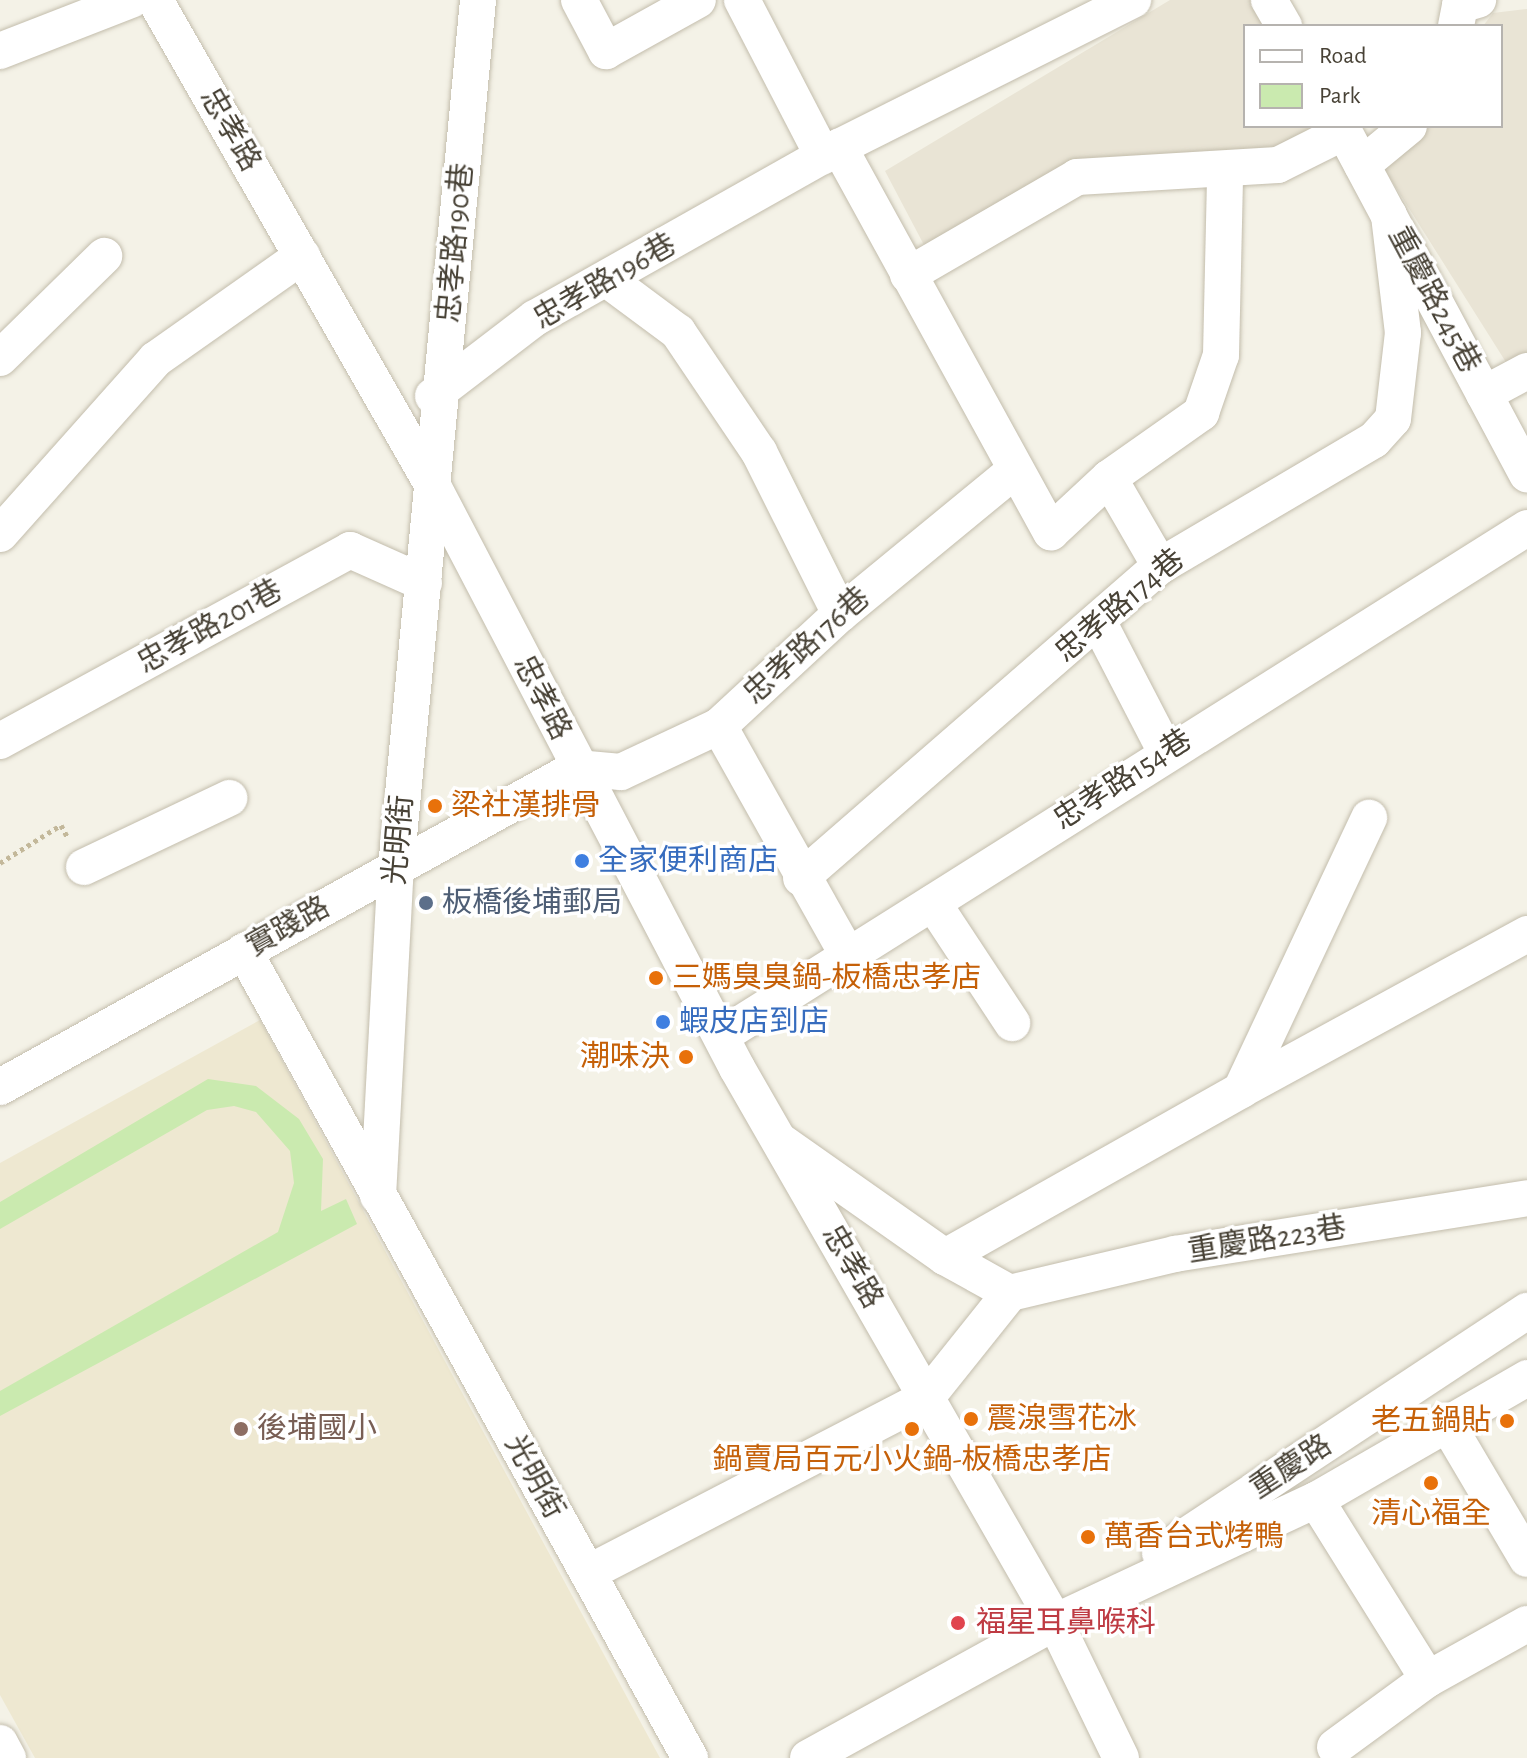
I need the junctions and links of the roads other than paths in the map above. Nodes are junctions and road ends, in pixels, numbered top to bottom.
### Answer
1 (131, 0) edge
2 (155, 0) edge
3 (478, 0) edge
4 (579, 0) edge
5 (698, 0) edge
6 (742, 0) edge
7 (1133, 0) edge
8 (1269, 0) edge
9 (1283, 24) edge
10 (0, 51) edge
11 (1407, 128) edge
12 (1343, 129) edge
13 (831, 152) junction
14 (1362, 165) junction
15 (1225, 173) junction
16 (1389, 215) junction
17 (104, 256) dead end
18 (302, 256) junction
19 (908, 275) junction
20 (608, 280) junction
21 (0, 358) edge
22 (1527, 371) edge
23 (443, 389) junction
24 (1484, 394) junction
25 (396, 422) junction
26 (1014, 471) junction
27 (1527, 474) edge
28 (1109, 478) junction
29 (433, 486) junction
30 (1527, 528) edge
31 (0, 534) edge
32 (1160, 566) junction
33 (424, 583) junction
34 (840, 614) junction
35 (1099, 623) junction
36 (719, 726) junction
37 (3, 733) edge
38 (1166, 752) junction
39 (577, 768) junction
40 (229, 798) dead end
41 (1369, 818) dead end
42 (84, 867) road end
43 (396, 868) junction
44 (801, 878) junction
45 (933, 903) junction
46 (1517, 940) edge
47 (244, 951) junction
48 (846, 952) junction
49 (1012, 1023) dead end
50 (721, 1036) junction
51 (0, 1087) edge
52 (1241, 1090) junction
53 (778, 1139) junction
54 (378, 1196) junction
55 (1527, 1198) edge
56 (945, 1257) junction
57 (1010, 1293) junction
58 (1527, 1311) edge
59 (1527, 1378) edge
60 (927, 1397) junction
61 (1446, 1422) junction
62 (1316, 1500) junction
63 (1527, 1559) edge
64 (588, 1573) junction
65 (1055, 1622) junction
66 (1527, 1624) edge
67 (1428, 1679) junction
68 (0, 1743) edge
69 (1335, 1747) dead end
70 (8, 1758) edge
71 (690, 1758) edge
72 (808, 1758) edge
73 (1121, 1758) edge

1 - 10 street
2 - 18 street, 忠孝路
3 - 23 street, 忠孝路190巷
4 - 5 street
6 - 13 street
7 - 13 street, 忠孝路196巷
8 - 9 street
11 - 14 street
12 - 14 street, 重慶路245巷
12 - 15 street
13 - 19 street
13 - 20 street, 忠孝路196巷
14 - 16 street, 重慶路245巷
15 - 19 street
15 - 28 street
16 - 24 street, 重慶路245巷
16 - 32 street, 忠孝路174巷
17 - 21 street
18 - 25 street, 忠孝路
18 - 31 street
19 - 26 street
20 - 23 street, 忠孝路196巷
20 - 34 street
22 - 24 street
23 - 25 street, 忠孝路196巷
23 - 29 street, 忠孝路190巷
24 - 27 street, 重慶路245巷
25 - 29 street, 忠孝路
26 - 28 street
26 - 34 street, 忠孝路176巷
28 - 32 street
29 - 33 street, 光明街
29 - 39 street, 忠孝路
30 - 38 street, 忠孝路154巷
32 - 35 street, 忠孝路174巷
33 - 37 street, 忠孝路201巷
33 - 43 street, 光明街
34 - 36 street, 忠孝路176巷
35 - 38 street
35 - 44 street, 忠孝路174巷
36 - 39 street, 忠孝路176巷
36 - 44 street
38 - 45 street, 忠孝路154巷
39 - 43 street, 實踐路
39 - 50 street, 忠孝路
40 - 42 street
41 - 52 street
43 - 47 street, 實踐路
43 - 54 street, 光明街
44 - 48 street
45 - 48 street, 忠孝路154巷
45 - 49 street
46 - 52 street
47 - 51 street, 實踐路
47 - 54 street, 光明街
48 - 50 street, 忠孝路154巷
50 - 53 street, 忠孝路
52 - 56 street
53 - 56 street
53 - 60 street, 忠孝路
54 - 64 street, 光明街
55 - 57 street, 重慶路223巷
56 - 57 street
57 - 60 street
58 - 65 street, 重慶路
59 - 61 street, 重慶路
60 - 64 street
60 - 65 street, 忠孝路
61 - 62 street, 重慶路
61 - 63 street
62 - 65 street, 重慶路
62 - 67 street
64 - 71 street, 光明街
65 - 72 street, 重慶路
65 - 73 street, 忠孝路
66 - 67 street
67 - 69 street
68 - 70 street

